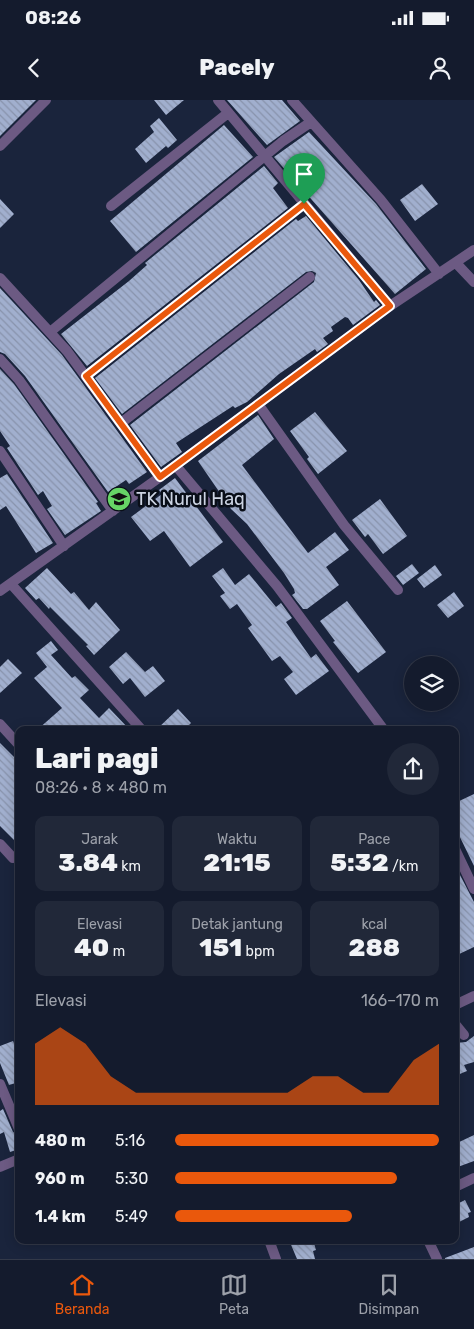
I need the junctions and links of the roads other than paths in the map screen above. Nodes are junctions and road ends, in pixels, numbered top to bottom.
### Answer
1 (46, 100) edge
2 (218, 100) edge
3 (292, 100) edge
4 (228, 113) junction
5 (311, 122) junction
6 (0, 146) edge
7 (264, 157) junction
8 (304, 204) junction
9 (111, 206) dead end
10 (474, 250) edge
11 (456, 263) junction
12 (439, 274) junction
13 (310, 277) dead end
14 (0, 278) edge
15 (474, 282) edge
16 (390, 306) junction
17 (50, 332) junction
18 (0, 360) edge
19 (86, 376) junction
20 (258, 404) junction
21 (121, 423) junction
22 (0, 451) edge
23 (176, 466) junction
24 (160, 477) junction
25 (113, 510) junction
26 (64, 546) junction
27 (10, 584) junction
28 (398, 590) dead end
29 (0, 592) edge
30 (0, 724) edge
31 (138, 726) edge
32 (381, 726) edge
33 (15, 740) edge
34 (0, 844) edge
35 (459, 857) edge
36 (12, 858) dead end
37 (474, 889) edge
38 (474, 996) edge
39 (459, 1003) edge
40 (459, 1029) edge
41 (464, 1035) dead end
42 (0, 1084) edge
43 (15, 1120) edge
44 (15, 1161) edge
45 (0, 1168) edge
46 (474, 1178) edge
47 (459, 1185) edge
48 (270, 1244) edge
49 (430, 1244) edge
50 (276, 1259) edge
51 (437, 1259) edge

1 - 6 street
2 - 4 street
3 - 5 street
4 - 7 street
4 - 9 street
5 - 7 street
5 - 12 street
7 - 8 street
7 - 17 street
8 - 16 street
8 - 19 street
10 - 11 street
11 - 12 street
11 - 15 street
12 - 16 street
13 - 21 street
14 - 17 street
16 - 20 street
17 - 19 street
18 - 25 street
19 - 21 street
20 - 23 street
20 - 28 street
21 - 24 street
22 - 26 street
23 - 24 street
23 - 32 street
24 - 25 street
25 - 26 street
26 - 27 street
27 - 29 street
27 - 31 street
30 - 33 street
34 - 36 street
35 - 37 street
38 - 39 street
40 - 41 street
42 - 43 street
44 - 45 street
46 - 47 street
48 - 50 street
49 - 51 street

